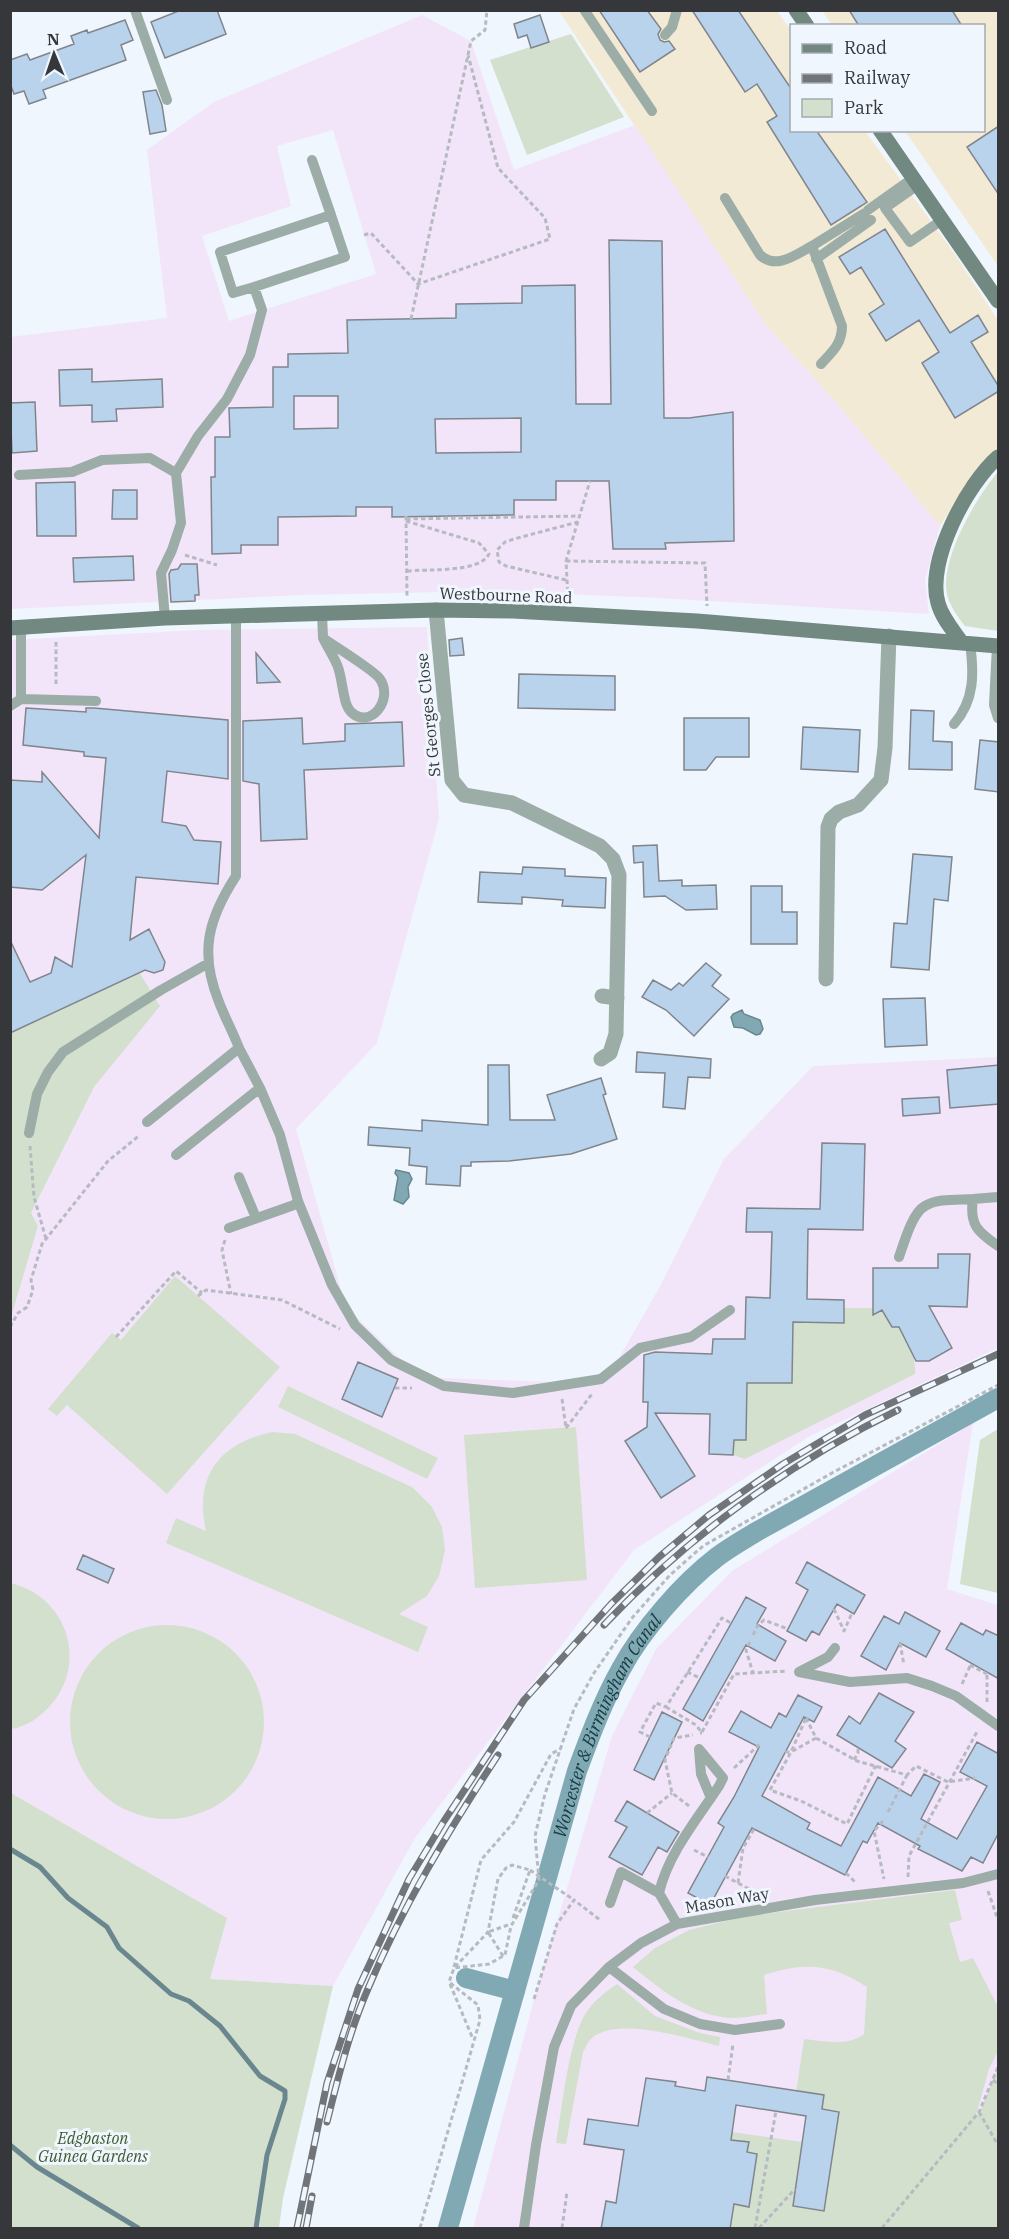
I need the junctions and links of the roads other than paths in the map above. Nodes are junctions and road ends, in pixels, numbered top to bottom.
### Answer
1 (135, 10) edge
2 (677, 10) edge
3 (796, 10) edge
4 (585, 11) edge
5 (806, 24) edge
6 (665, 34) dead end
7 (630, 57) dead end
8 (621, 64) junction
9 (167, 100) dead end
10 (652, 111) dead end
11 (881, 132) edge
12 (312, 160) dead end
13 (915, 182) junction
14 (725, 198) dead end
15 (885, 208) junction
16 (331, 215) junction
17 (869, 215) junction
18 (942, 220) junction
19 (812, 246) junction
20 (816, 259) junction
21 (254, 287) junction
22 (999, 302) edge
23 (821, 364) dead end
24 (999, 457) edge
25 (176, 473) junction
26 (19, 475) dead end
27 (436, 610) junction
28 (322, 613) junction
29 (236, 616) junction
30 (165, 618) junction
31 (16, 628) edge
32 (889, 636) junction
33 (323, 638) junction
34 (966, 643) junction
35 (998, 646) edge
36 (21, 699) junction
37 (96, 701) dead end
38 (10, 706) edge
39 (999, 717) edge
40 (954, 724) dead end
41 (207, 964) junction
42 (826, 979) dead end
43 (239, 1048) junction
44 (601, 1059) dead end
45 (260, 1088) junction
46 (147, 1122) road end
47 (29, 1133) road end
48 (176, 1155) dead end
49 (239, 1177) dead end
50 (999, 1197) edge
51 (973, 1199) junction
52 (298, 1201) junction
53 (256, 1218) junction
54 (229, 1228) dead end
55 (999, 1246) edge
56 (899, 1257) dead end
57 (730, 1310) dead end
58 (827, 1678) junction
59 (999, 1726) edge
60 (711, 1798) junction
61 (999, 1874) edge
62 (658, 1893) junction
63 (610, 1903) dead end
64 (677, 1924) junction
65 (609, 1967) junction
66 (780, 2024) dead end
67 (524, 2229) edge

1 - 9 lane
2 - 6 lane
3 - 5 main road
4 - 8 lane
7 - 8 lane
8 - 10 lane
11 - 13 main road
12 - 16 lane
13 - 15 lane
13 - 17 lane
13 - 18 main road
14 - 19 lane
15 - 17 lane
15 - 18 lane
16 - 21 lane
16 - 21 lane
17 - 19 lane
17 - 20 lane
18 - 22 main road
19 - 20 lane
20 - 23 lane
21 - 25 lane
24 - 34 main road
25 - 26 lane
25 - 30 lane
27 - 28 main road, Westbourne Road
27 - 32 main road, Westbourne Road
27 - 44 street, St Georges Close
28 - 29 main road, Westbourne Road
28 - 33 lane
29 - 30 main road, Westbourne Road
29 - 41 lane
30 - 31 main road, Westbourne Road
31 - 36 lane
32 - 34 main road, Westbourne Road
32 - 42 street
33 - 33 lane
34 - 35 main road, Westbourne Road
34 - 40 lane
35 - 39 lane
36 - 37 lane
36 - 38 lane
41 - 43 lane
41 - 47 lane
43 - 45 lane
43 - 46 lane
45 - 48 lane
45 - 52 lane
49 - 53 lane
50 - 51 lane
51 - 55 lane
51 - 56 lane
52 - 53 lane
52 - 57 lane
53 - 54 lane
58 - 58 lane
58 - 59 lane
60 - 60 lane
60 - 62 lane
61 - 64 lane, Mason Way
62 - 63 lane
62 - 64 lane
64 - 65 lane, Mason Way
65 - 66 lane
65 - 67 lane, Mason Way

